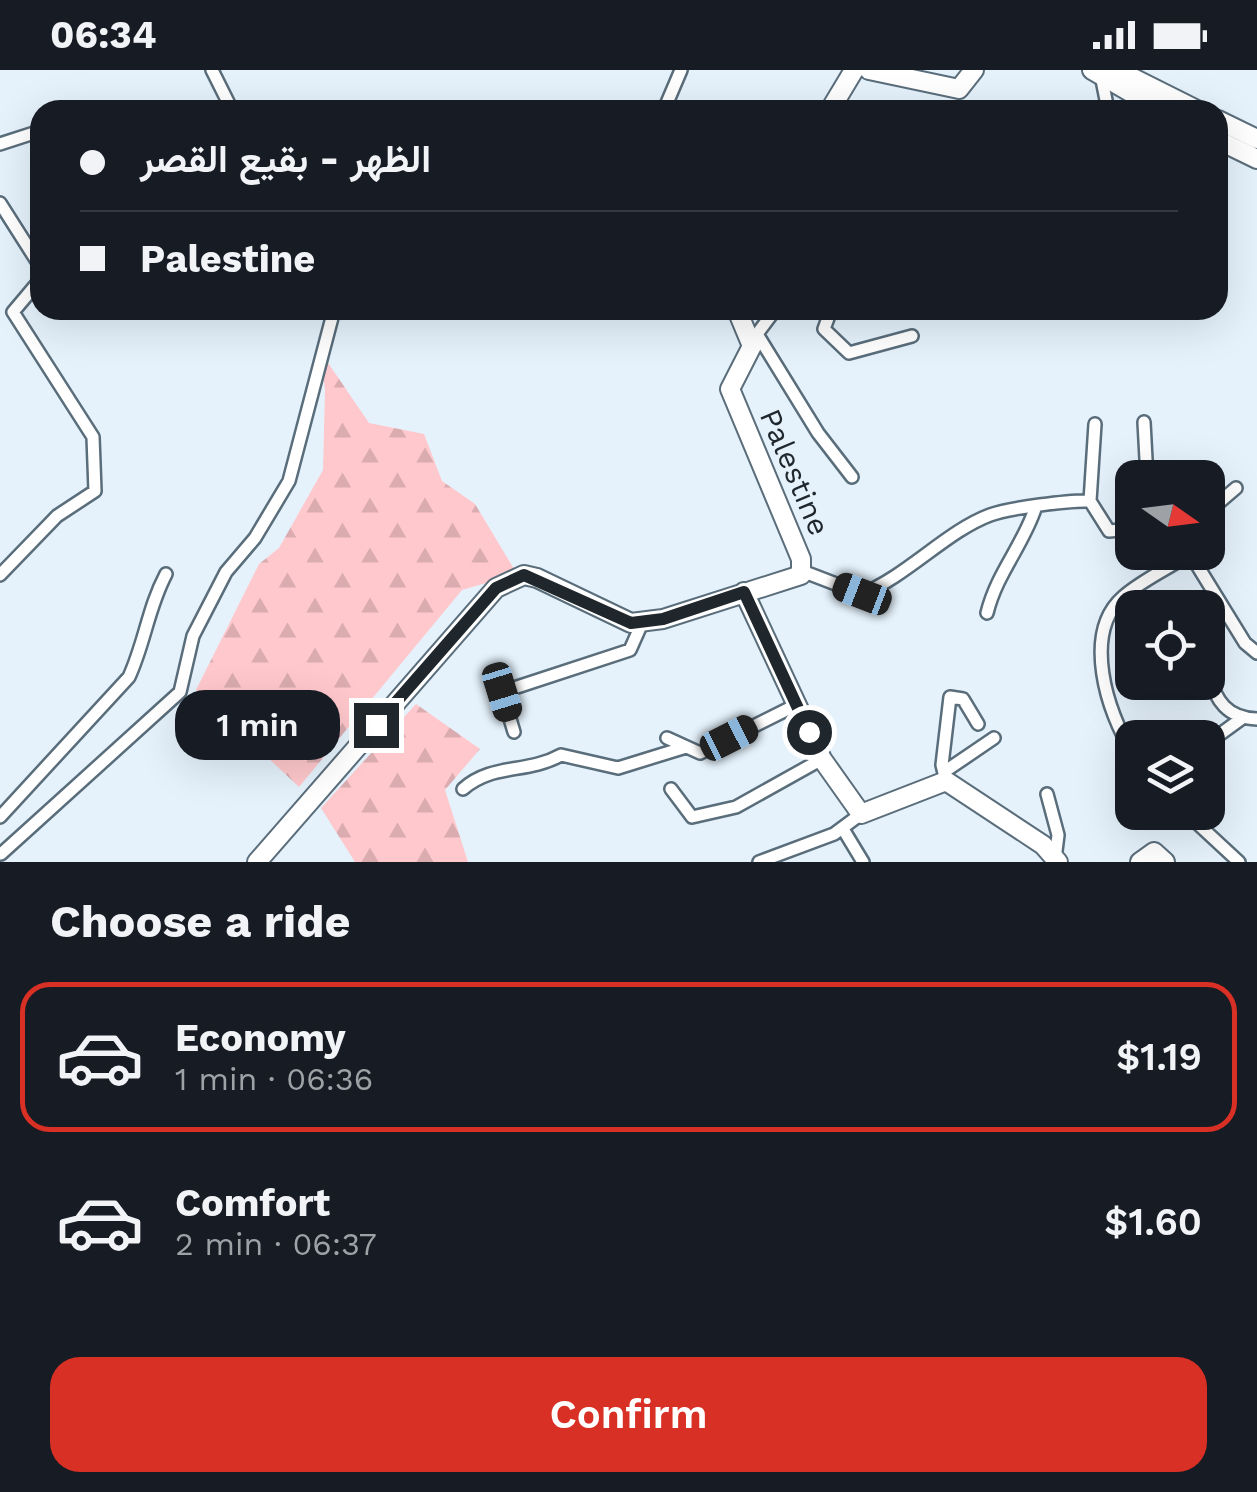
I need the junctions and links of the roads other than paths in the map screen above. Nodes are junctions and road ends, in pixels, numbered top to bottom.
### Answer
1 (212, 70) edge
2 (681, 70) edge
3 (854, 70) edge
4 (869, 70) edge
5 (974, 70) edge
6 (1113, 72) edge
7 (227, 100) edge
8 (668, 100) edge
9 (836, 100) edge
10 (1109, 100) edge
11 (1149, 100) edge
12 (1175, 100) edge
13 (1228, 125) edge
14 (30, 134) edge
15 (1257, 140) edge
16 (0, 144) edge
17 (1228, 145) edge
18 (1257, 159) edge
19 (0, 203) edge
20 (30, 250) edge
21 (30, 292) edge
22 (331, 320) edge
23 (743, 320) edge
24 (768, 320) edge
25 (827, 320) edge
26 (912, 336) dead end
27 (754, 339) junction
28 (1144, 422) dead end
29 (1095, 424) dead end
30 (1146, 460) edge
31 (852, 476) dead end
32 (1236, 488) dead end
33 (1225, 497) edge
34 (1090, 502) junction
35 (1036, 509) junction
36 (1115, 530) edge
37 (1163, 570) edge
38 (1200, 570) edge
39 (802, 571) junction
40 (166, 574) dead end
41 (0, 576) edge
42 (744, 592) junction
43 (987, 613) dead end
44 (642, 623) junction
45 (1257, 652) edge
46 (1216, 700) edge
47 (796, 705) junction
48 (1241, 719) junction
49 (1257, 719) edge
50 (1117, 720) edge
51 (978, 724) dead end
52 (1225, 731) edge
53 (514, 732) dead end
54 (666, 738) dead end
55 (994, 738) dead end
56 (686, 746) junction
57 (822, 759) junction
58 (945, 776) junction
59 (672, 789) dead end
60 (463, 790) dead end
61 (1047, 794) dead end
62 (861, 814) junction
63 (0, 817) edge
64 (843, 829) junction
65 (1205, 830) edge
66 (0, 854) edge
67 (1056, 861) edge
68 (256, 862) edge
69 (759, 862) edge
70 (863, 862) edge
71 (1140, 862) edge
72 (1165, 862) edge
73 (1239, 862) edge

1 - 7 street
2 - 8 street
3 - 9 main road
4 - 5 main road
6 - 10 street
6 - 11 main road
6 - 12 main road
13 - 15 main road
14 - 16 street
17 - 18 main road
19 - 20 street
21 - 41 street
22 - 66 street
23 - 27 main road
24 - 27 street
25 - 26 street
27 - 31 street
27 - 39 main road, Palestine
28 - 30 street
29 - 34 street
32 - 33 street
34 - 35 street
34 - 36 street
35 - 39 street
35 - 43 street
37 - 50 street
38 - 45 street
39 - 42 main road, Palestine
40 - 63 street
42 - 44 main road, Palestine
42 - 47 main road
44 - 53 street
44 - 68 main road
46 - 48 street
47 - 56 street
47 - 57 main road
48 - 49 street
48 - 52 street
51 - 58 street
54 - 56 street
55 - 58 street
56 - 60 street
57 - 59 street
57 - 62 main road
58 - 62 main road
58 - 67 main road
61 - 67 street
62 - 64 street
64 - 69 street
64 - 70 street
65 - 73 street
71 - 72 main road

